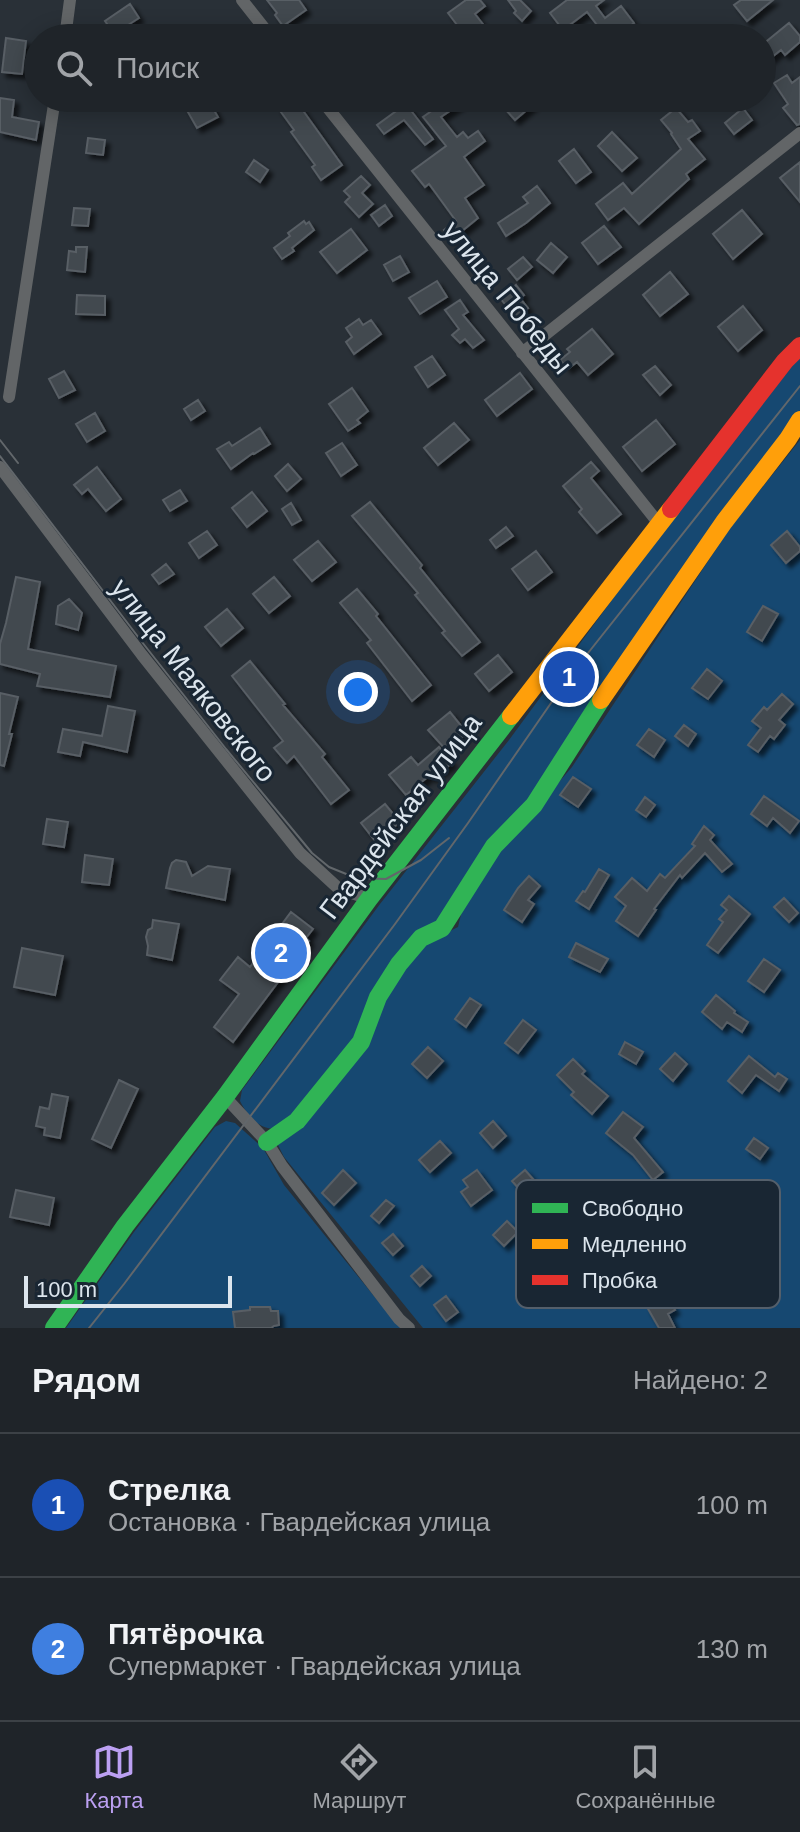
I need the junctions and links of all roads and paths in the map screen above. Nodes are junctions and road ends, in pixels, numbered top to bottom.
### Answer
1 (70, 0) edge
2 (242, 0) edge
3 (67, 24) edge
4 (261, 24) edge
5 (53, 112) edge
6 (331, 112) edge
7 (800, 133) edge
8 (800, 346) edge
9 (522, 353) junction
10 (9, 397) dead end
11 (800, 420) edge
12 (0, 467) edge
13 (660, 525) junction
14 (369, 899) junction
15 (225, 1097) junction
16 (267, 1142) junction
17 (403, 1325) edge
18 (54, 1328) edge

1 - 3 street
2 - 4 street
5 - 10 street
6 - 9 street, улица Победы
7 - 9 street
8 - 13 main road, Гвардейская улица
9 - 13 street, улица Победы
11 - 16 main road
12 - 14 street, улица Маяковского
13 - 14 main road, Гвардейская улица
14 - 15 main road, Гвардейская улица
15 - 16 street
15 - 18 main road, Гвардейская улица
16 - 17 street

